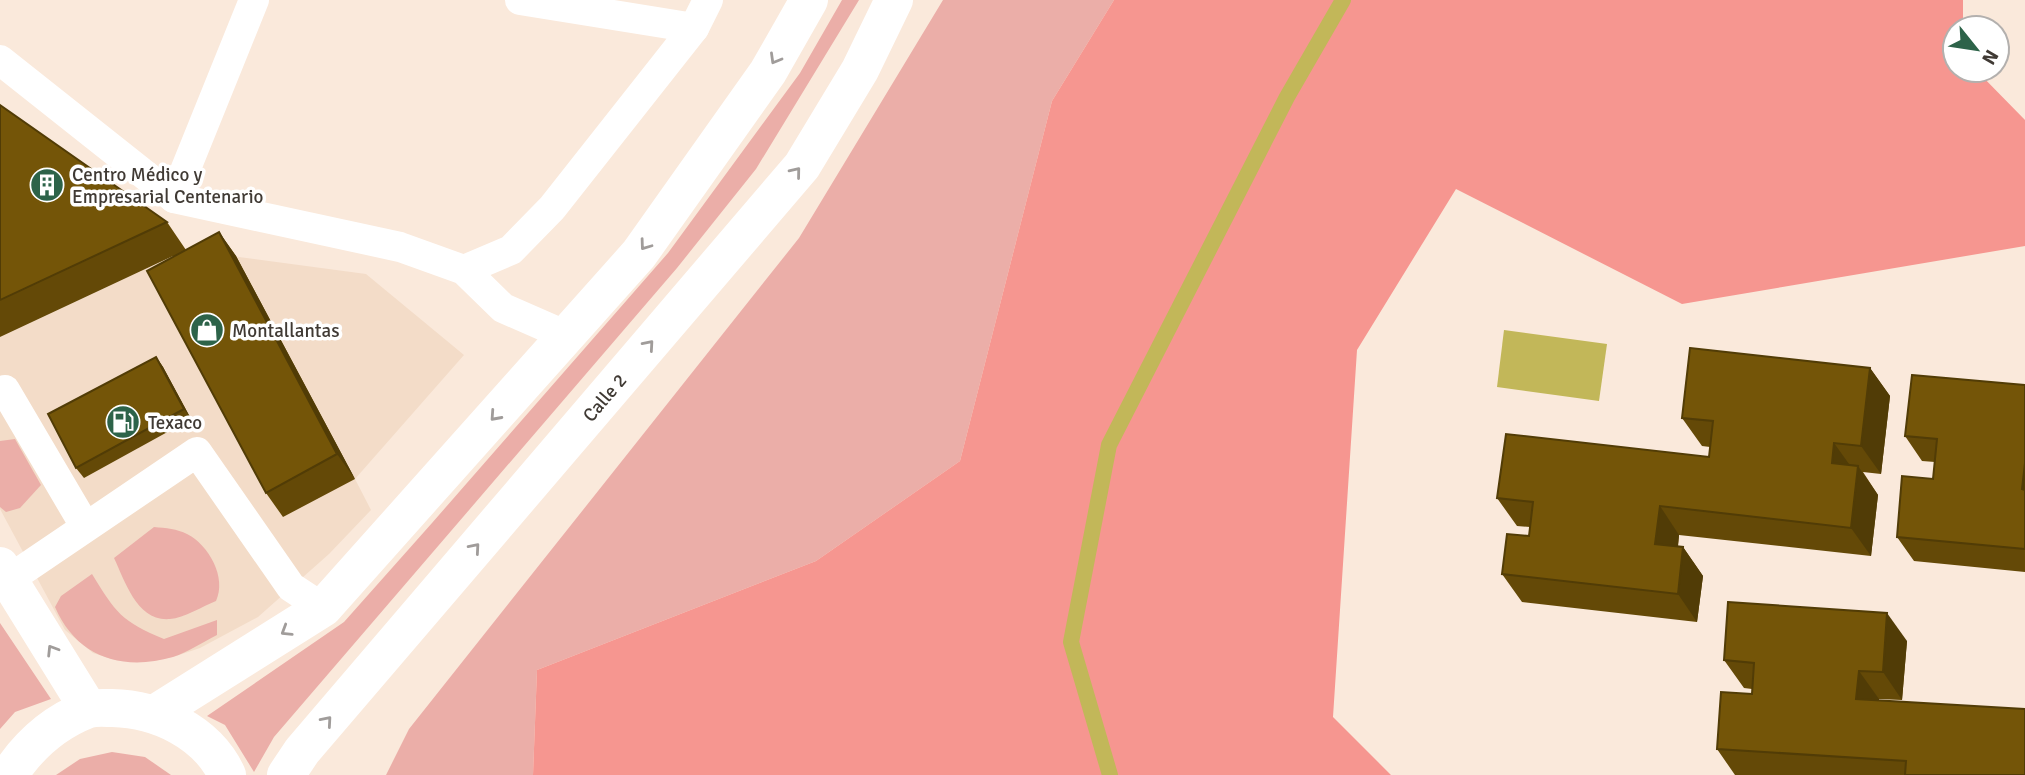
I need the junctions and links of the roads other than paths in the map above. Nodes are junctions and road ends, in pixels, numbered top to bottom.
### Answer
1 (254, 0) edge
2 (520, 0) edge
3 (708, 0) edge
4 (809, 0) edge
5 (894, 0) edge
6 (694, 28) junction
7 (0, 60) edge
8 (174, 198) junction
9 (464, 270) junction
10 (567, 336) junction
11 (0, 391) edge
12 (85, 526) junction
13 (4, 573) edge
14 (323, 608) junction
15 (89, 708) junction
16 (156, 713) junction
17 (9, 775) edge
18 (227, 775) edge
19 (286, 775) edge

1 - 8 lane
2 - 6 lane
3 - 6 lane
4 -> 10 main road
19 -> 5 main road, Calle 2
6 - 9 lane
7 - 8 lane
8 - 9 lane
9 - 10 lane
10 -> 14 main road
11 - 12 lane
12 - 13 lane
12 - 14 lane
15 -> 13 main road
14 -> 16 main road
15 - 16 main road
15 - 17 main road
16 - 18 main road

